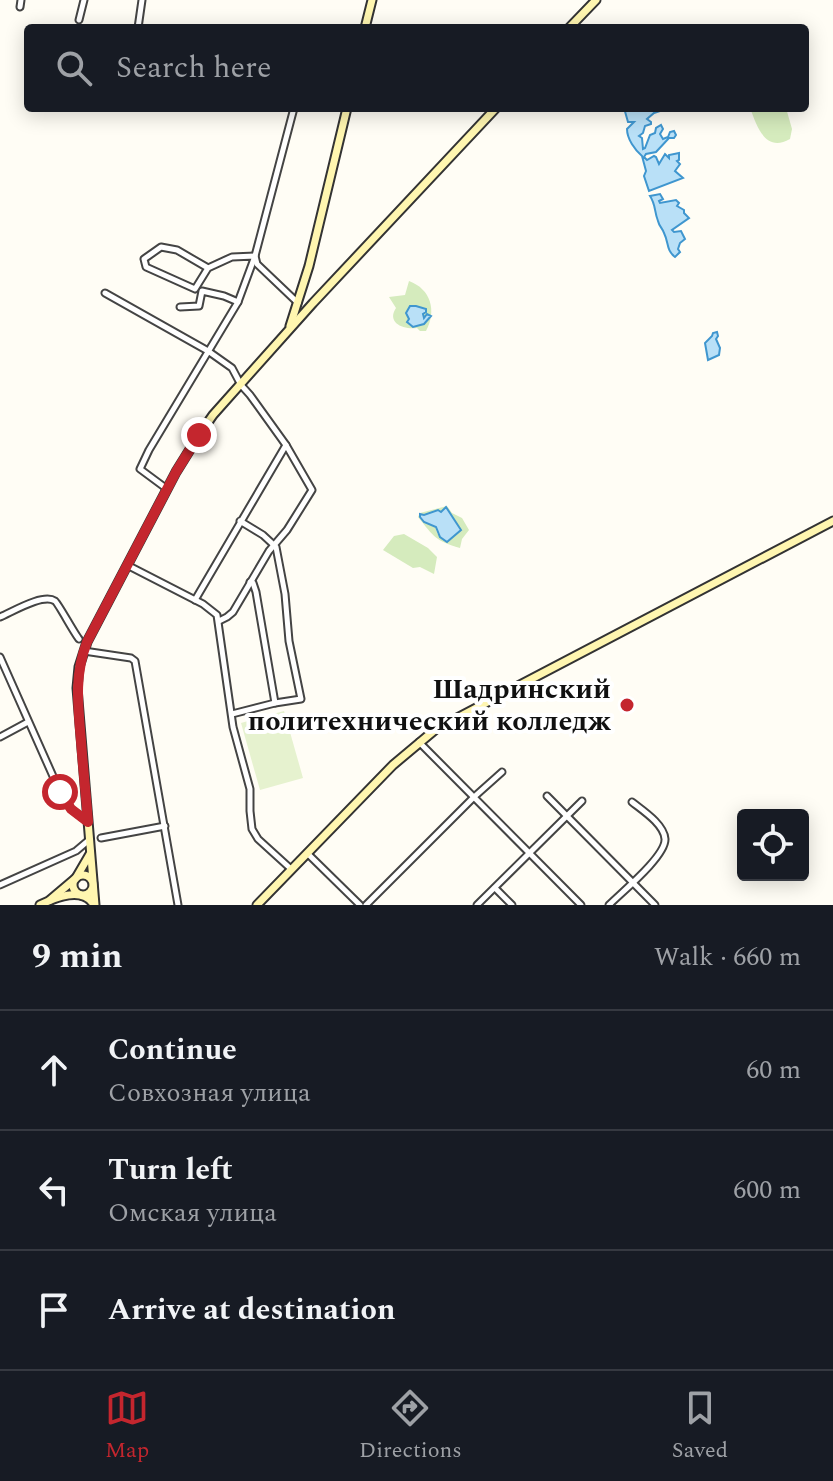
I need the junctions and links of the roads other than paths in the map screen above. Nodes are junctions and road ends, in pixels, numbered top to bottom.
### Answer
1 (84, 0) edge
2 (142, 0) edge
3 (370, 0) edge
4 (596, 0) edge
5 (79, 20) dead end
6 (139, 24) edge
7 (366, 24) edge
8 (573, 24) edge
9 (293, 112) edge
10 (346, 112) edge
11 (492, 112) edge
12 (255, 256) junction
13 (208, 268) junction
14 (105, 293) dead end
15 (238, 302) junction
16 (298, 303) junction
17 (180, 307) dead end
18 (289, 328) junction
19 (208, 351) junction
20 (241, 385) junction
21 (286, 445) junction
22 (167, 490) junction
23 (240, 521) junction
24 (833, 521) edge
25 (274, 544) junction
26 (127, 565) junction
27 (250, 582) junction
28 (195, 600) junction
29 (0, 617) edge
30 (219, 621) junction
31 (79, 639) dead end
32 (83, 651) junction
33 (0, 657) edge
34 (275, 703) junction
35 (232, 714) junction
36 (28, 722) junction
37 (0, 737) edge
38 (419, 742) junction
39 (502, 772) dead end
40 (547, 796) dead end
41 (474, 797) junction
42 (582, 801) dead end
43 (632, 802) dead end
44 (566, 816) junction
45 (88, 822) junction
46 (165, 826) junction
47 (101, 838) dead end
48 (89, 840) junction
49 (90, 852) junction
50 (307, 853) junction
51 (530, 853) junction
52 (291, 869) junction
53 (76, 878) junction
54 (632, 882) junction
55 (93, 884) junction
56 (0, 885) edge
57 (495, 888) junction
58 (82, 895) junction
59 (50, 900) junction
60 (40, 905) edge
61 (95, 905) edge
62 (178, 905) edge
63 (257, 905) edge
64 (363, 905) edge
65 (477, 905) edge
66 (512, 905) edge
67 (581, 905) edge
68 (609, 905) edge
69 (655, 905) edge

1 - 5 street
2 - 6 street
3 - 7 street
4 - 8 street
9 - 12 street
10 - 16 street
11 - 18 street
12 - 13 street
12 - 15 street
12 - 16 street
13 - 13 street
14 - 19 street
15 - 17 street
15 - 19 street
16 - 18 street
18 - 20 street
19 - 20 street
19 - 22 street
20 - 21 street
20 - 22 street
21 - 23 street
21 - 25 street
22 - 26 street
23 - 25 street
23 - 28 street
24 - 38 street
25 - 27 street
25 - 34 street
26 - 28 street
26 - 32 street
27 - 30 street
27 - 34 street
28 - 30 street
29 - 31 street
30 - 35 street
32 - 45 street
32 - 46 street
33 - 36 street
34 - 35 street
35 - 52 street
36 - 37 street
36 - 45 street
38 - 41 street
38 - 50 street
39 - 41 street
40 - 44 street
41 - 51 street
41 - 64 street
42 - 44 street
43 - 54 street
44 - 51 street
44 - 54 street
45 - 48 street
46 - 47 street
46 - 62 street
48 - 49 street
48 - 56 street
49 - 53 street
49 - 55 street
50 - 52 street
50 - 64 street
51 - 57 street
51 - 67 street
52 - 63 street
53 - 55 street
53 - 58 street
53 - 59 street
54 - 68 street
54 - 69 street
55 - 58 street
55 - 61 street
57 - 65 street
57 - 66 street
58 - 59 street
58 - 61 street
59 - 60 street

